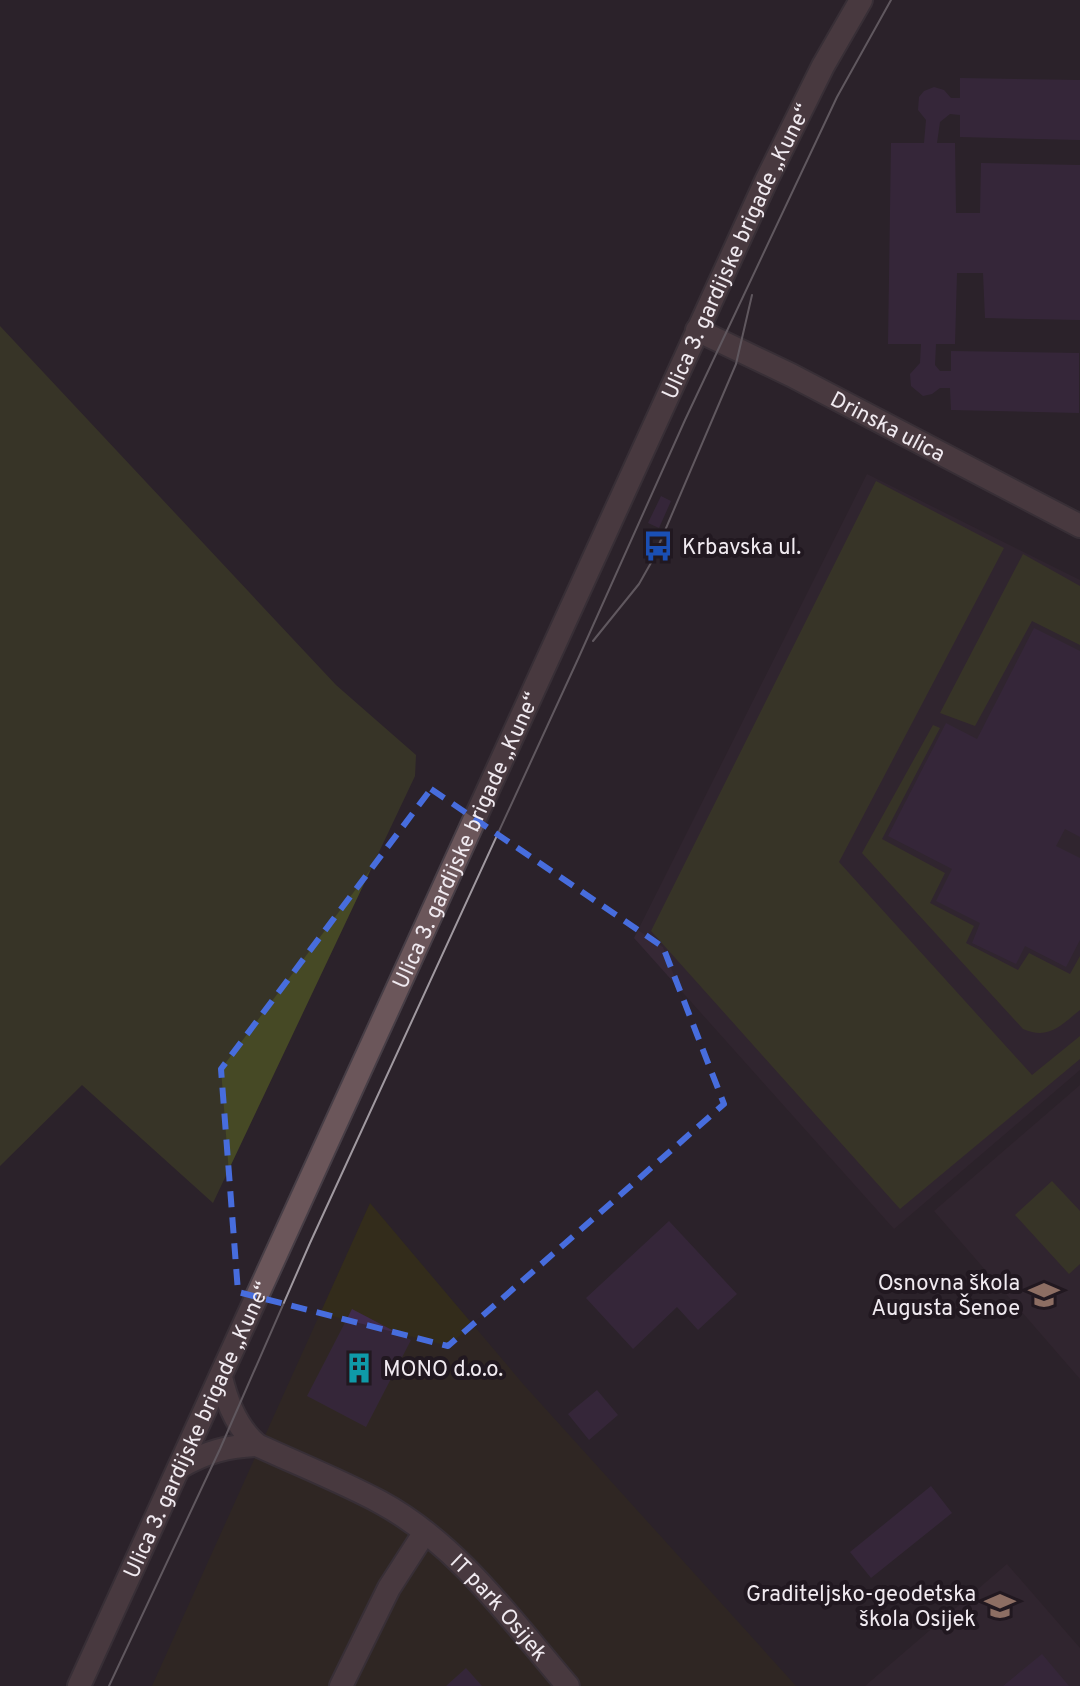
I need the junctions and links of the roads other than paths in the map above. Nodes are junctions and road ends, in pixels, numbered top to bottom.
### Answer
1 (861, 0) edge
2 (697, 330) junction
3 (1080, 526) edge
4 (221, 1377) junction
5 (257, 1445) junction
6 (180, 1467) junction
7 (425, 1532) junction
8 (79, 1686) edge
9 (341, 1686) edge
10 (568, 1686) edge

1 - 2 street, Ulica 3. gardijske brigade „Kune“
2 - 3 street, Drinska ulica
2 - 4 street, Ulica 3. gardijske brigade „Kune“
4 - 5 street, IT park Osijek
4 - 6 street, Ulica 3. gardijske brigade „Kune“
5 - 6 street
5 - 7 street, IT park Osijek
6 - 8 street, Ulica 3. gardijske brigade „Kune“
7 - 9 street
7 - 10 street, IT park Osijek

